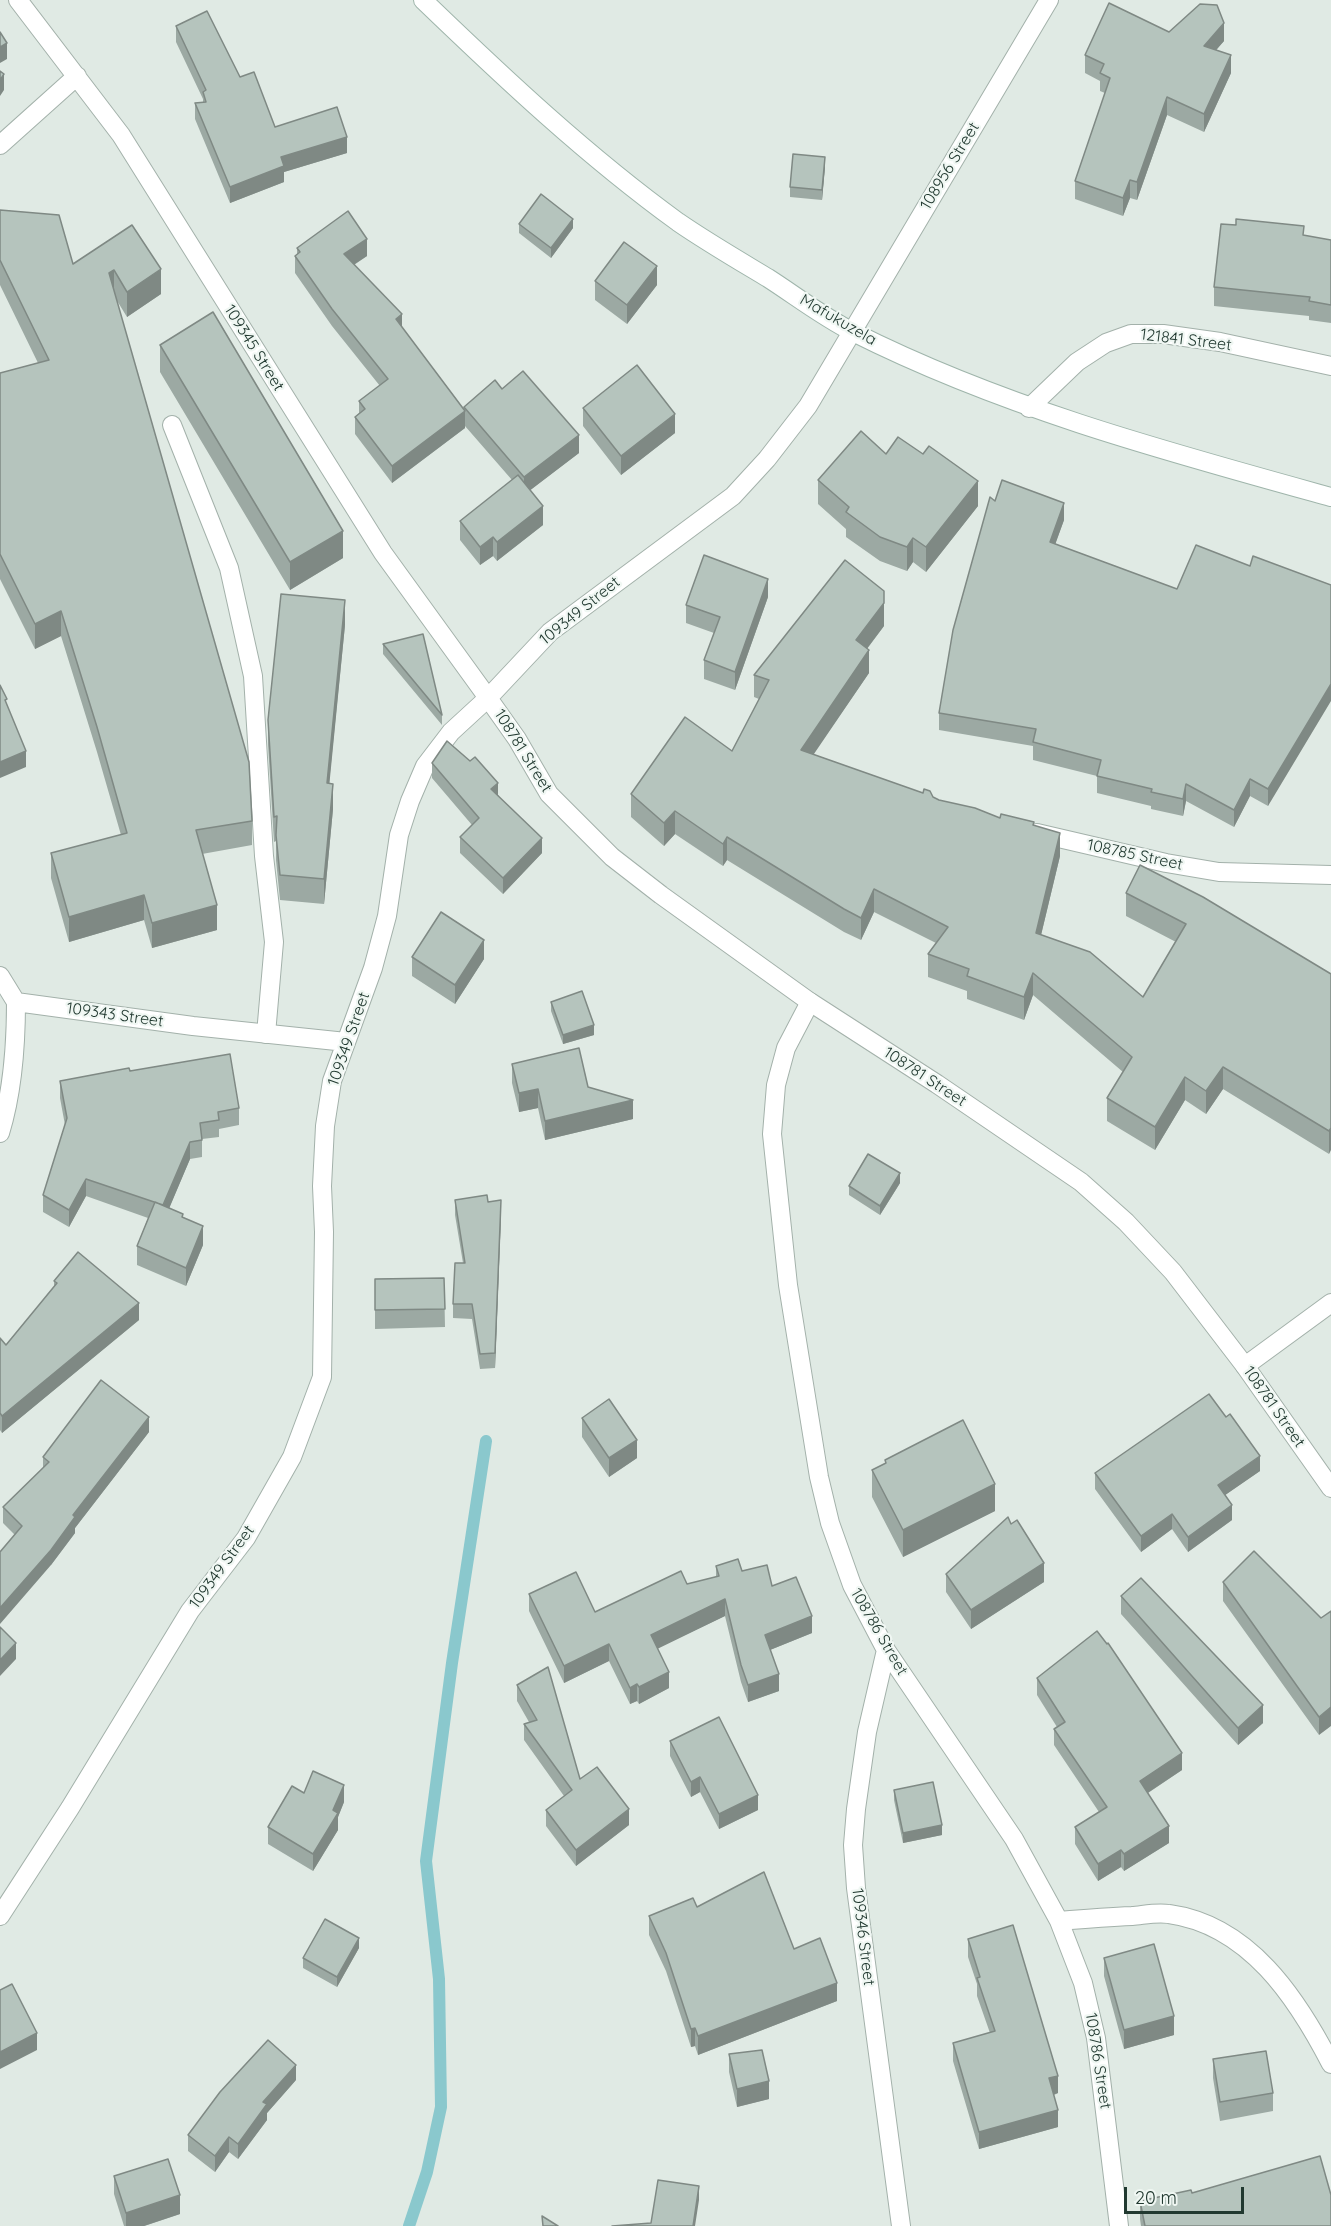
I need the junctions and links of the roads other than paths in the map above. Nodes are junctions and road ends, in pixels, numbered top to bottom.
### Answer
1 (18, 0) edge
2 (423, 0) edge
3 (1049, 0) edge
4 (77, 76) junction
5 (0, 145) edge
6 (851, 331) junction
7 (1331, 366) edge
8 (1029, 408) junction
9 (172, 425) dead end
10 (1331, 497) edge
11 (488, 698) junction
12 (1020, 830) edge
13 (1331, 875) edge
14 (0, 976) edge
15 (16, 1002) junction
16 (810, 1002) junction
17 (266, 1034) junction
18 (346, 1042) junction
19 (0, 1133) edge
20 (1331, 1303) edge
21 (1245, 1365) junction
22 (1331, 1488) edge
23 (886, 1650) junction
24 (0, 1916) edge
25 (1059, 1921) junction
26 (1331, 2064) edge
27 (902, 2226) edge
28 (1119, 2226) edge

1 - 4 street, 109345 Street
2 - 6 street, Mafukuzela
3 - 6 street, 108956 Street
4 - 5 street
4 - 11 street, 109345 Street
6 - 8 street, Mafukuzela
6 - 11 street, 109349 Street
7 - 8 street, 121841 Street
8 - 10 street, Mafukuzela
9 - 17 street
11 - 16 street, 108781 Street
11 - 18 street, 109349 Street
12 - 13 street, 108785 Street
14 - 15 street
15 - 17 street, 109343 Street
15 - 19 street
16 - 21 street, 108781 Street
16 - 23 street, 108786 Street
17 - 18 street, 109343 Street
18 - 24 street, 109349 Street
20 - 21 street
21 - 22 street, 108781 Street
23 - 25 street, 108786 Street
23 - 27 street, 109346 Street
25 - 26 street
25 - 28 street, 108786 Street

